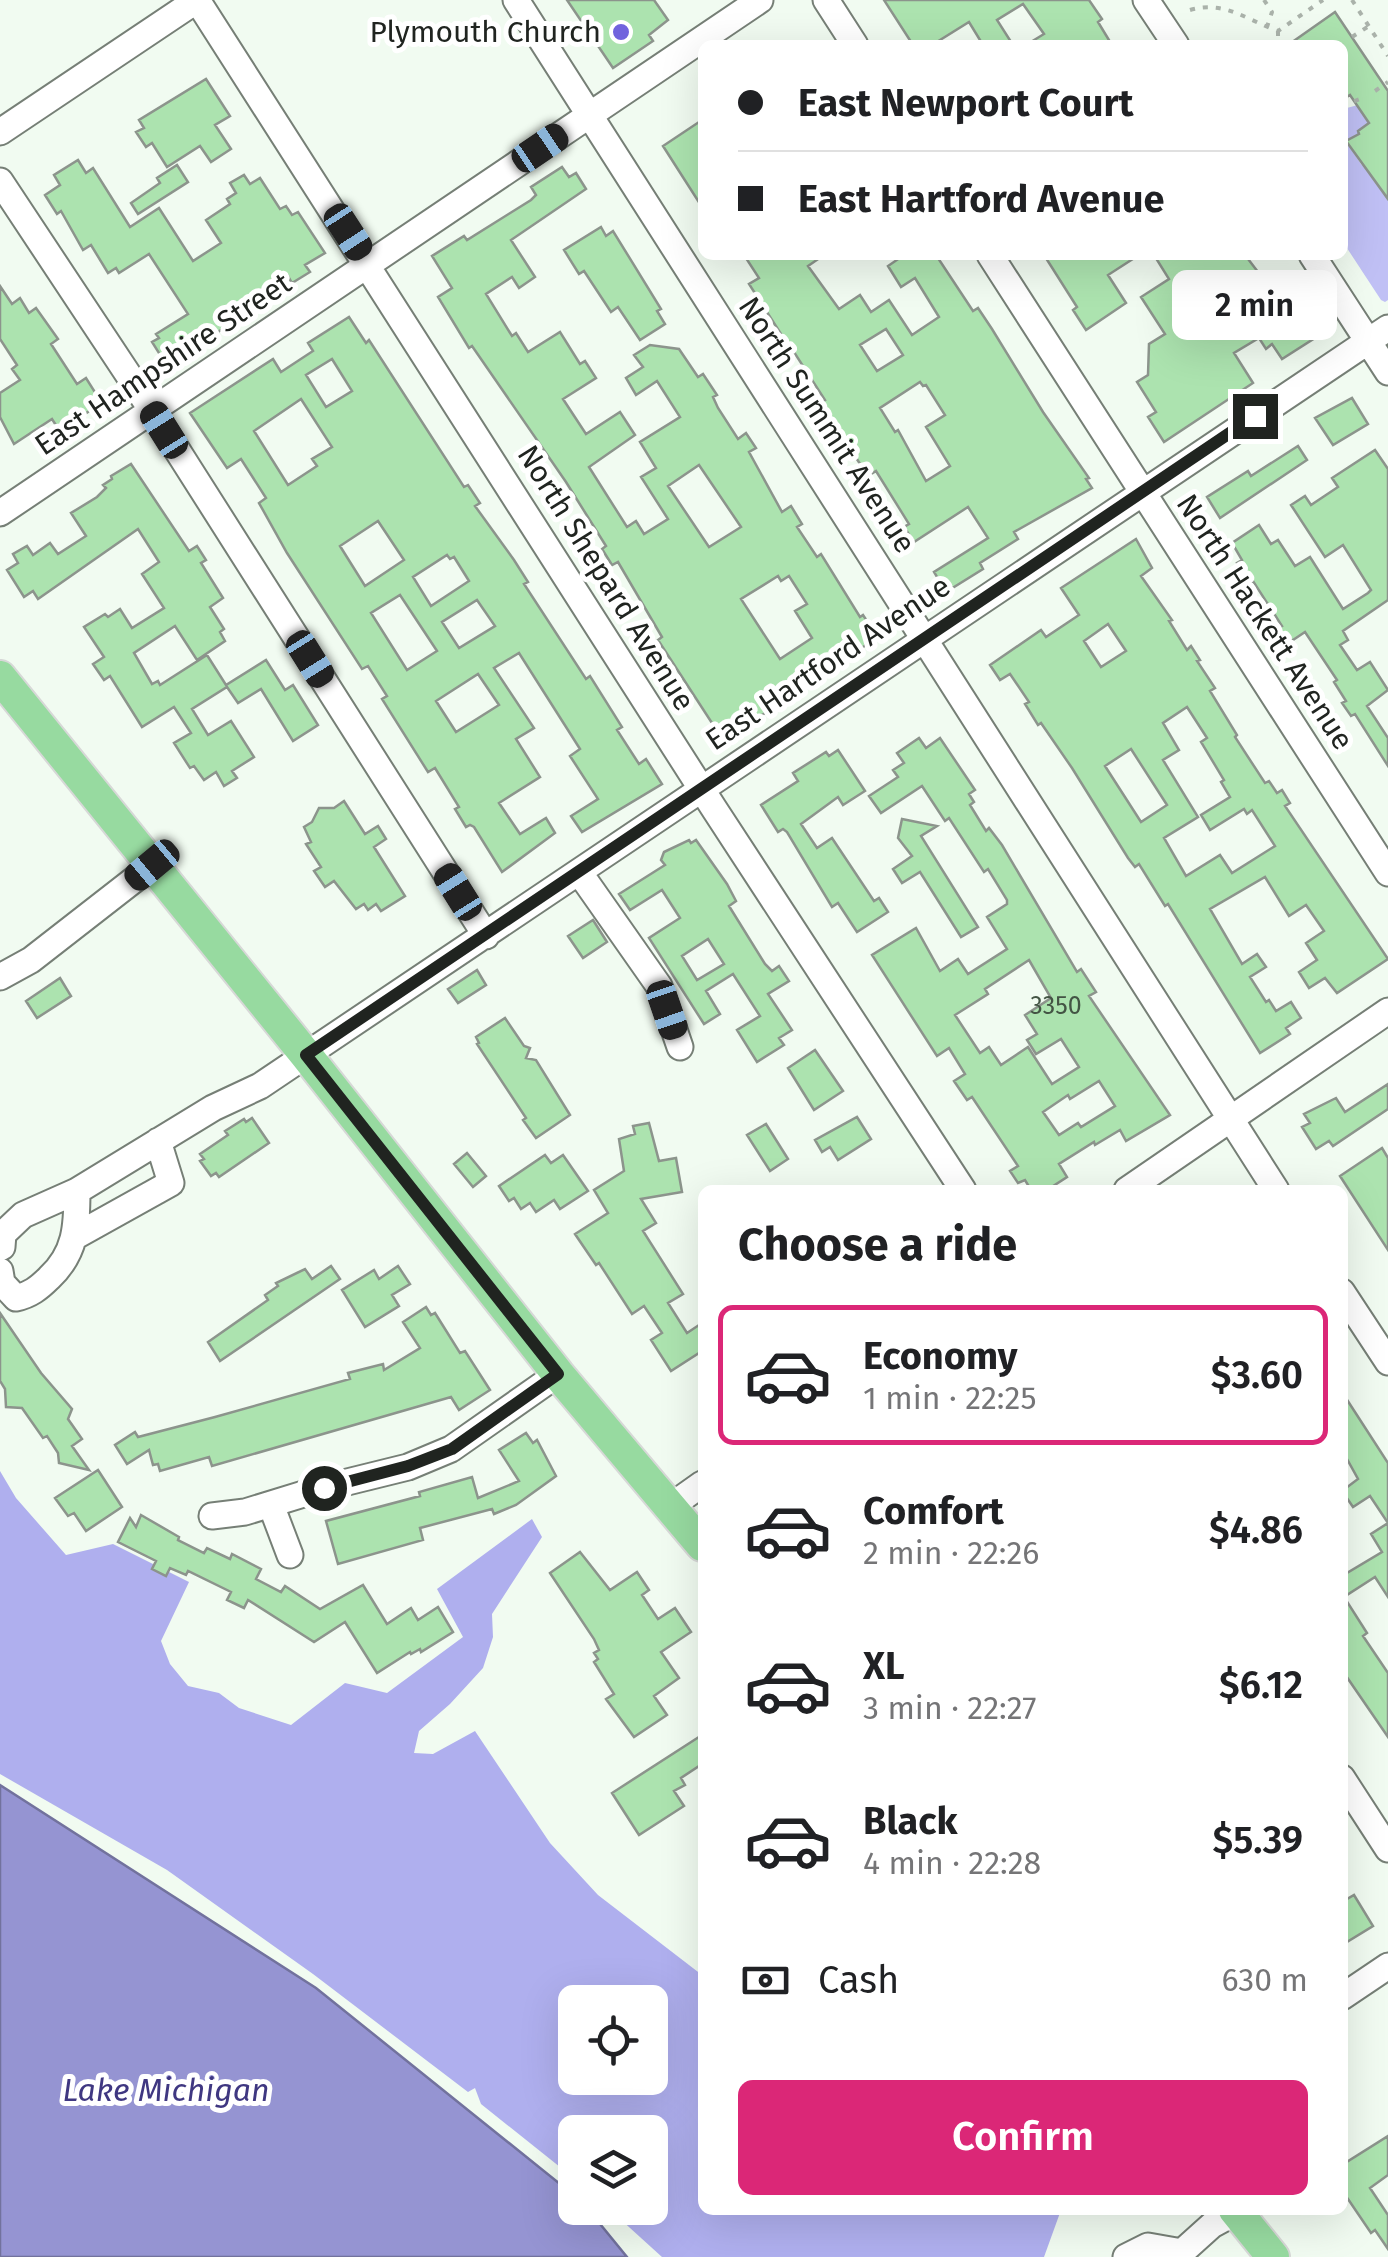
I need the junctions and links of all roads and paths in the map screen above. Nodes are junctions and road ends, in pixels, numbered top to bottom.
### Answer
1 (197, 0) edge
2 (516, 0) edge
3 (760, 0) edge
4 (826, 0) edge
5 (1146, 0) edge
6 (1264, 0) edge
7 (1324, 0) edge
8 (1353, 0) edge
9 (1206, 2) edge
10 (1190, 10) dead end
11 (1369, 26) junction
12 (1267, 27) junction
13 (1278, 31) junction
14 (1352, 38) dead end
15 (700, 40) edge
16 (852, 40) edge
17 (1173, 40) edge
18 (1278, 40) edge
19 (698, 42) edge
20 (1388, 56) edge
21 (1388, 82) edge
22 (1374, 91) dead end
23 (1365, 97) dead end
24 (1348, 104) edge
25 (590, 114) junction
26 (0, 132) edge
27 (0, 181) edge
28 (993, 260) edge
29 (1316, 260) edge
30 (369, 266) junction
31 (1378, 335) edge
32 (1388, 372) edge
33 (151, 409) junction
34 (1142, 492) junction
35 (0, 513) edge
36 (924, 638) junction
37 (0, 677) edge
38 (701, 788) junction
39 (152, 865) junction
40 (580, 872) junction
41 (1388, 873) edge
42 (486, 936) junction
43 (4, 968) edge
44 (1388, 1011) edge
45 (680, 1047) dead end
46 (306, 1055) junction
47 (1230, 1119) junction
48 (158, 1141) junction
49 (960, 1185) edge
50 (1134, 1185) edge
51 (1273, 1185) edge
52 (76, 1191) junction
53 (74, 1237) junction
54 (1, 1259) edge
55 (1348, 1301) edge
56 (8, 1305) edge
57 (1388, 1362) edge
58 (558, 1374) junction
59 (698, 1487) edge
60 (270, 1505) junction
61 (670, 1506) junction
62 (212, 1516) dead end
63 (698, 1540) edge
64 (290, 1556) dead end
65 (1348, 1787) edge
66 (1388, 1849) edge
67 (1388, 1966) edge
68 (1348, 1993) edge
69 (1229, 2215) edge
70 (1239, 2215) edge
71 (1182, 2254) edge
72 (1126, 2257) edge
73 (1273, 2257) edge

1 - 26 street
1 - 30 street, North Shepard Avenue
2 - 25 street, North Summit Avenue
3 - 15 street, East Hampshire Street
4 - 16 street
5 - 17 street
6 - 12 path
7 - 13 path
8 - 11 path
9 - 10 path
9 - 12 path
11 - 14 path
11 - 20 path
12 - 13 path
13 - 18 path
19 - 25 street, East Hampshire Street
21 - 22 path
23 - 24 path
25 - 30 street, East Hampshire Street
25 - 36 street, North Summit Avenue
27 - 33 street
28 - 34 street, North Hackett Avenue
29 - 31 street
30 - 33 street, East Hampshire Street
30 - 38 street, North Shepard Avenue
31 - 32 street
31 - 34 street, East Hartford Avenue
33 - 35 street, East Hampshire Street
33 - 42 street
34 - 36 street, East Hartford Avenue
34 - 41 street, North Hackett Avenue
36 - 38 street, East Hartford Avenue
36 - 47 street, North Summit Avenue
37 - 39 main road
38 - 40 street, East Hartford Avenue
38 - 49 street, North Shepard Avenue
39 - 43 street
39 - 46 main road
40 - 42 street, East Hartford Avenue
40 - 45 street
42 - 46 street, East Hartford Avenue
44 - 47 street
46 - 48 street, East Hartford Avenue
46 - 58 main road
47 - 50 street
47 - 51 street, North Summit Avenue
48 - 52 street, East Hartford Avenue
48 - 53 street
52 - 53 street
52 - 54 street, East Hartford Avenue
53 - 56 street
54 - 56 street
55 - 57 street
58 - 60 street
58 - 61 main road
59 - 61 street
60 - 62 street
60 - 64 street
61 - 63 main road
65 - 66 street
67 - 68 street
69 - 71 street
70 - 73 main road
71 - 72 street

